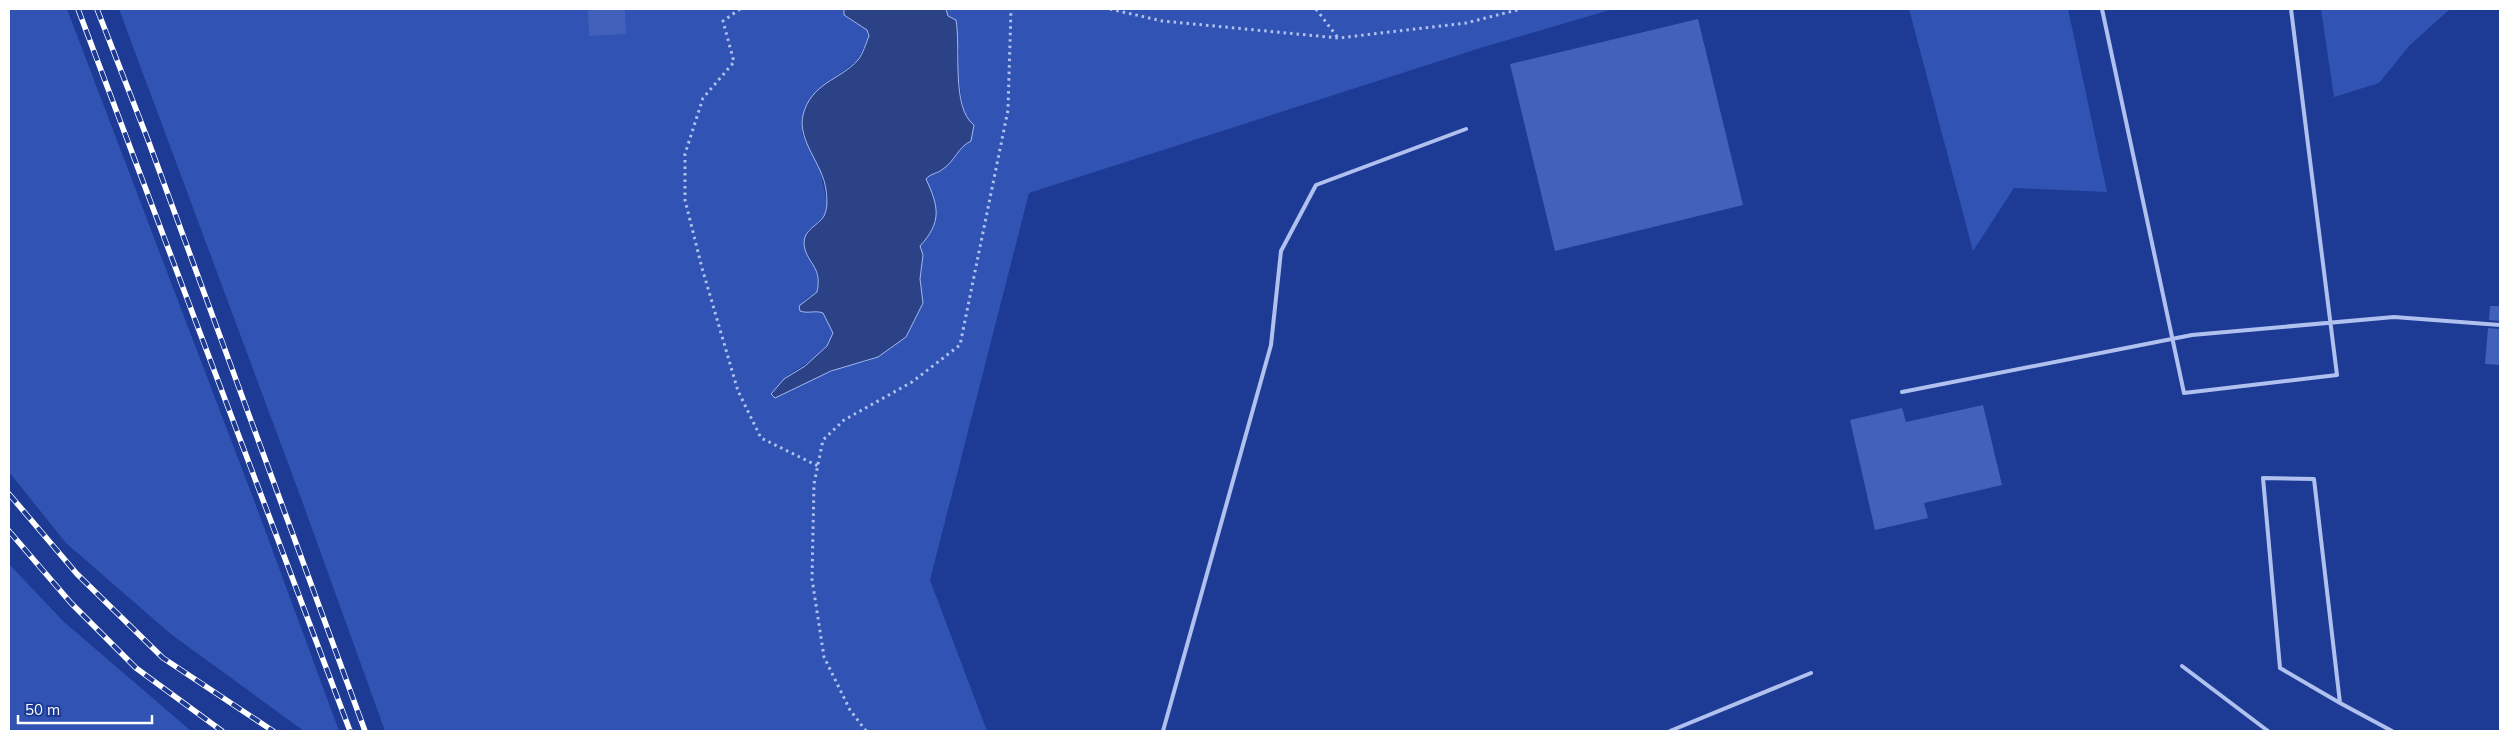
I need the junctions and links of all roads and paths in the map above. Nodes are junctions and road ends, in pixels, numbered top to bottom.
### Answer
1 (740, 9) edge
2 (1011, 9) edge
3 (1110, 9) edge
4 (1316, 9) edge
5 (1521, 9) edge
6 (2102, 9) edge
7 (2291, 9) edge
8 (1339, 38) junction
9 (1466, 129) dead end
10 (2330, 322) junction
11 (2500, 325) edge
12 (2172, 339) junction
13 (1902, 392) dead end
14 (818, 466) junction
15 (2182, 666) dead end
16 (1812, 674) dead end
17 (2340, 703) junction
18 (866, 731) edge
19 (1163, 731) edge
20 (1670, 731) edge
21 (2268, 731) edge
22 (2392, 731) edge

1 - 14 path
2 - 14 path
3 - 8 path
4 - 8 path
5 - 8 path
6 - 12 lane
7 - 10 lane
9 - 19 lane
10 - 11 lane
10 - 12 lane
10 - 12 lane
12 - 13 lane
14 - 18 path
15 - 21 lane
16 - 20 lane
17 - 17 lane
17 - 22 lane

